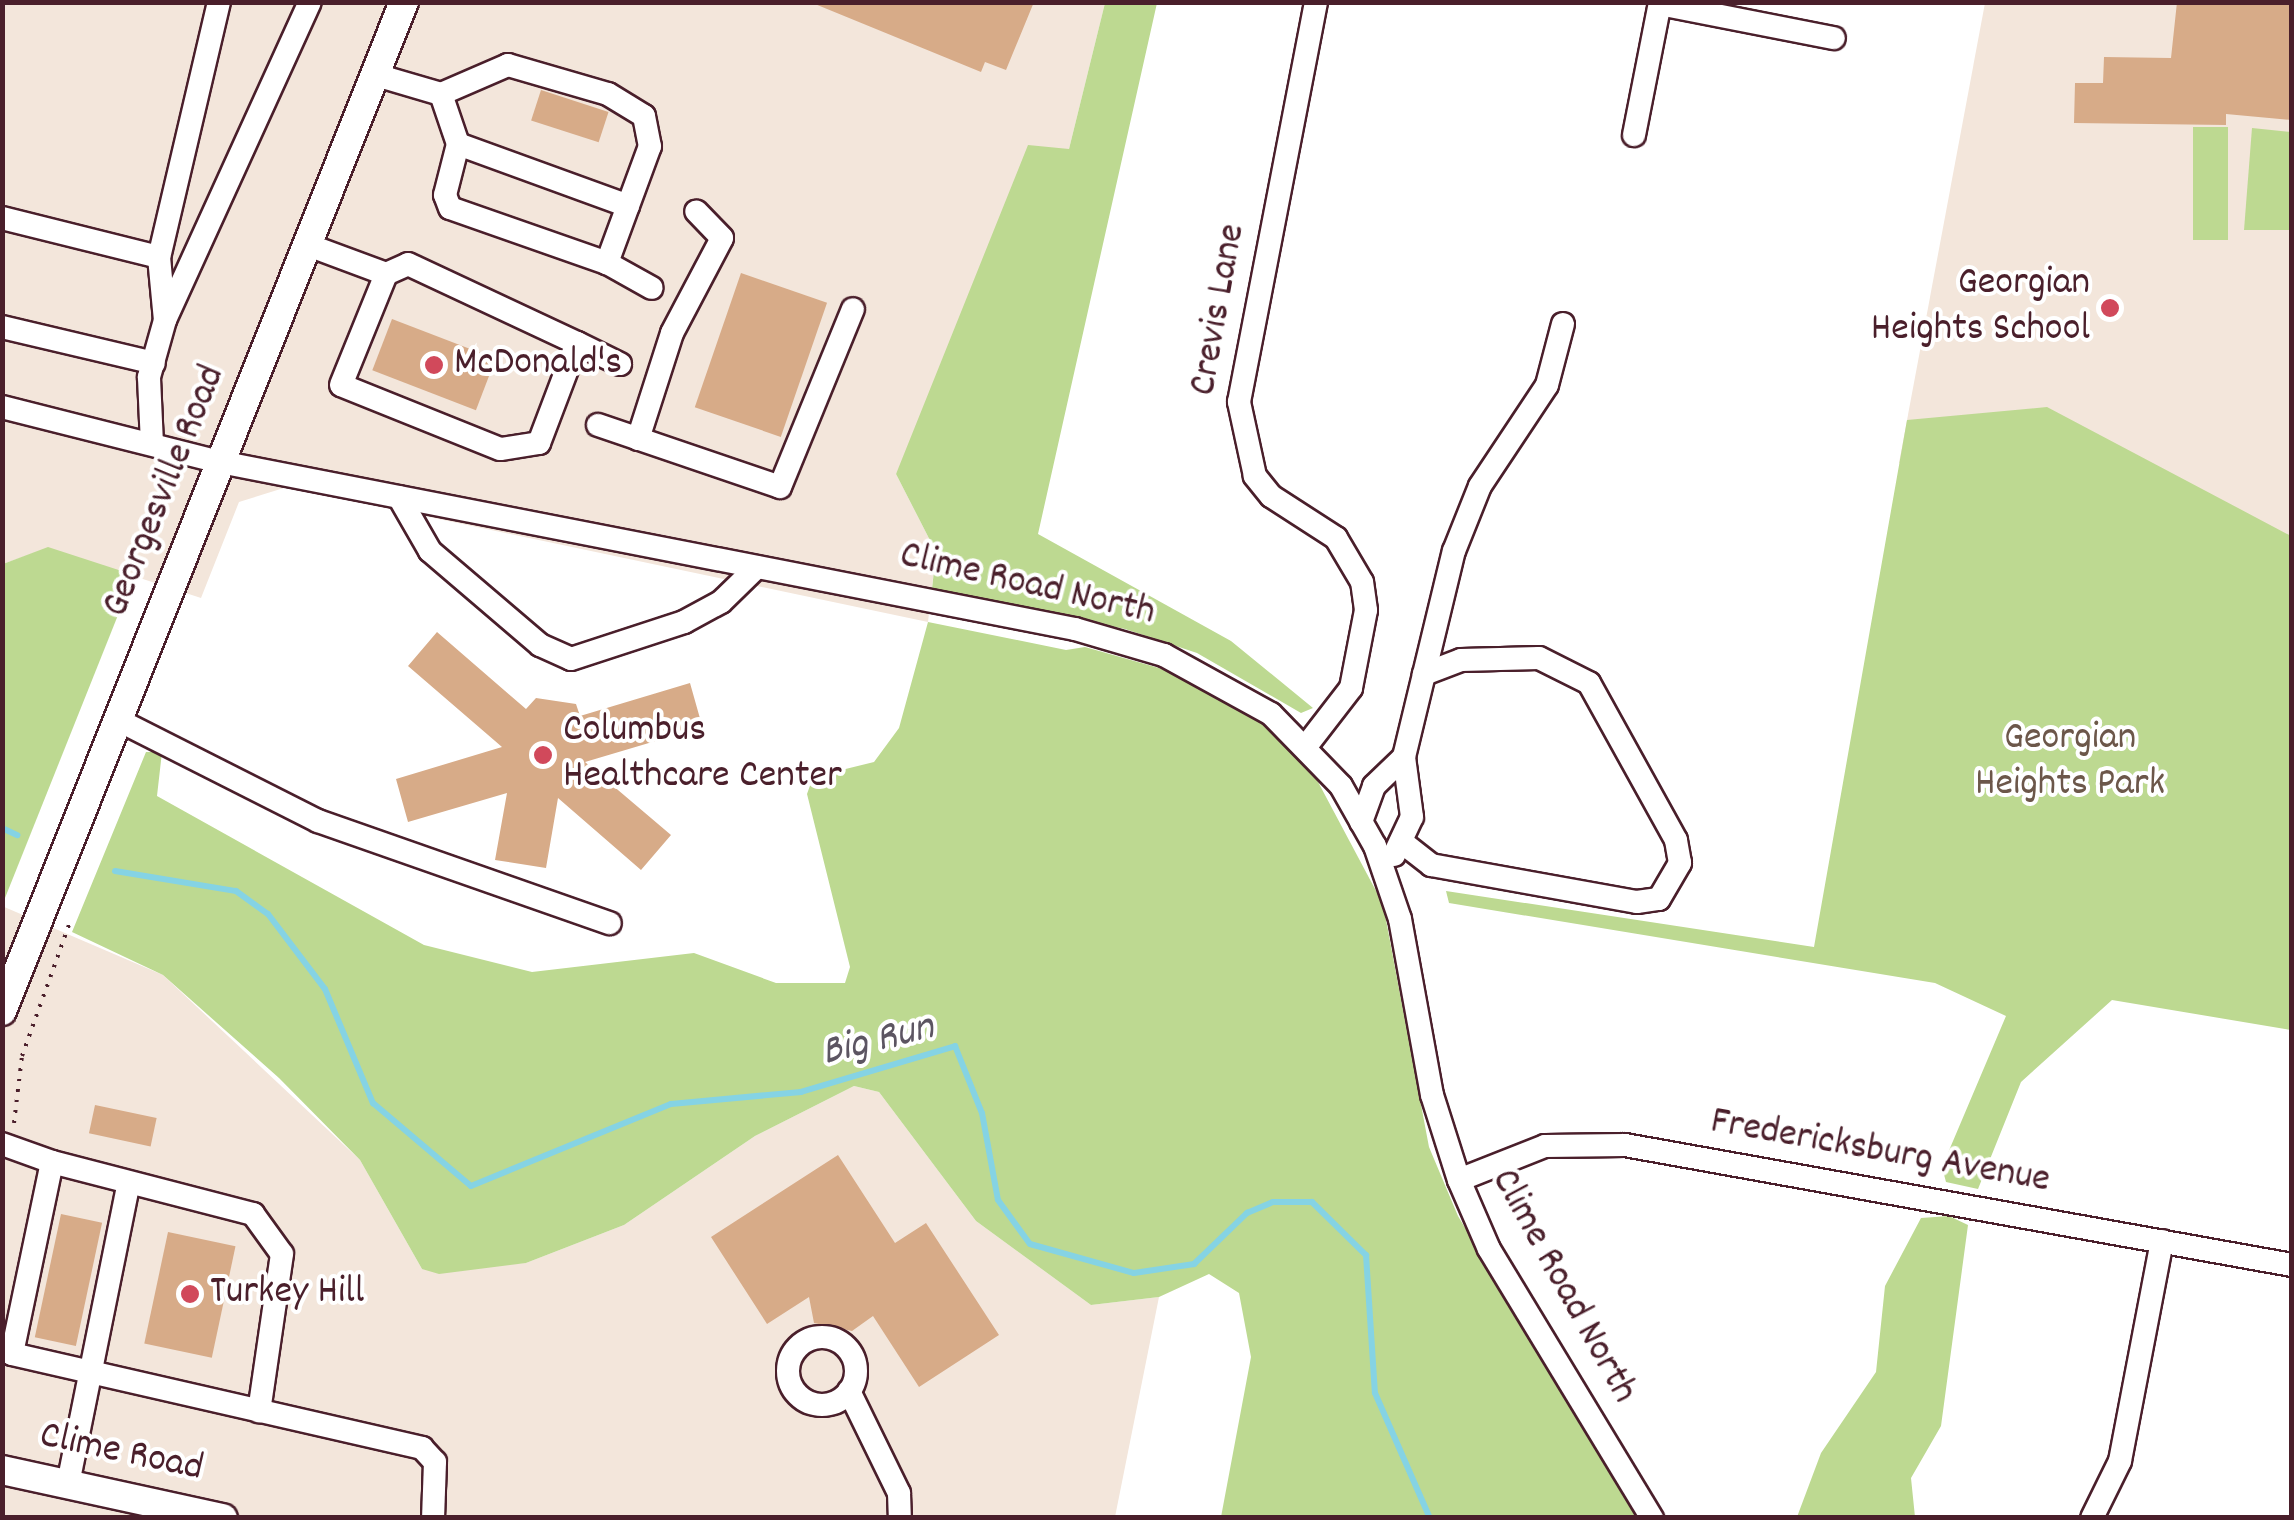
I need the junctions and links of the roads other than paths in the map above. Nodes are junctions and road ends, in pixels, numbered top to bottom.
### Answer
1 (219, 2) edge
2 (310, 2) edge
3 (404, 2) edge
4 (1316, 2) edge
5 (1660, 3) edge
6 (1834, 38) dead end
7 (376, 75) junction
8 (441, 94) junction
9 (1634, 135) dead end
10 (458, 144) junction
11 (628, 206) junction
12 (706, 216) dead end
13 (2, 218) edge
14 (308, 245) junction
15 (158, 257) junction
16 (607, 263) junction
17 (386, 274) junction
18 (652, 288) dead end
19 (854, 309) dead end
20 (165, 320) junction
21 (1563, 324) dead end
22 (2, 327) edge
23 (577, 343) junction
24 (154, 363) junction
25 (620, 364) dead end
26 (2, 408) edge
27 (598, 424) dead end
28 (638, 439) junction
29 (152, 444) junction
30 (220, 462) junction
31 (399, 497) junction
32 (756, 567) junction
33 (1424, 674) junction
34 (118, 720) junction
35 (1307, 745) junction
36 (1404, 757) junction
37 (1361, 822) junction
38 (1403, 843) junction
39 (1383, 870) junction
40 (610, 923) dead end
41 (2, 1011) edge
42 (5, 1145) edge
43 (52, 1162) junction
44 (1459, 1180) junction
45 (128, 1186) junction
46 (2162, 1241) junction
47 (2292, 1265) edge
48 (90, 1372) junction
49 (849, 1391) dead end
50 (260, 1411) junction
51 (2, 1470) edge
52 (68, 1484) junction
53 (224, 1518) edge
54 (433, 1518) edge
55 (900, 1518) edge
56 (1652, 1518) edge
57 (2092, 1518) edge

1 - 15 street
2 - 20 street
3 - 7 main road, Georgesville Road
4 - 35 street, Crevis Lane
5 - 6 street
5 - 9 street
7 - 8 street
7 - 14 main road, Georgesville Road
8 - 10 street
8 - 11 street
10 - 11 street
10 - 16 street
11 - 16 street
12 - 28 street
13 - 15 street
14 - 17 street
14 - 30 main road, Georgesville Road
15 - 20 street
16 - 18 street
17 - 23 street
17 - 23 street
19 - 28 street
20 - 24 street
21 - 33 street
22 - 24 street
23 - 25 street
24 - 29 street
26 - 29 street, Clime Road North
27 - 28 street
29 - 30 street, Clime Road North
30 - 31 street, Clime Road North
30 - 34 main road, Georgesville Road
31 - 32 street, Clime Road North
31 - 32 street
32 - 35 street, Clime Road North
33 - 36 street
33 - 38 street
34 - 40 street
34 - 41 main road, Georgesville Road
35 - 37 street, Clime Road North
36 - 37 street
36 - 38 street
37 - 39 street, Clime Road North
38 - 39 street
39 - 44 street, Clime Road North
42 - 43 street
43 - 45 street
43 - 48 street
44 - 46 street, Fredericksburg Avenue
44 - 56 street, Clime Road North
45 - 48 street
45 - 50 street
46 - 47 street, Fredericksburg Avenue
46 - 57 street
48 - 50 street
48 - 52 street
49 - 55 street
50 - 54 street
51 - 52 main road, Clime Road
52 - 53 main road, Clime Road

